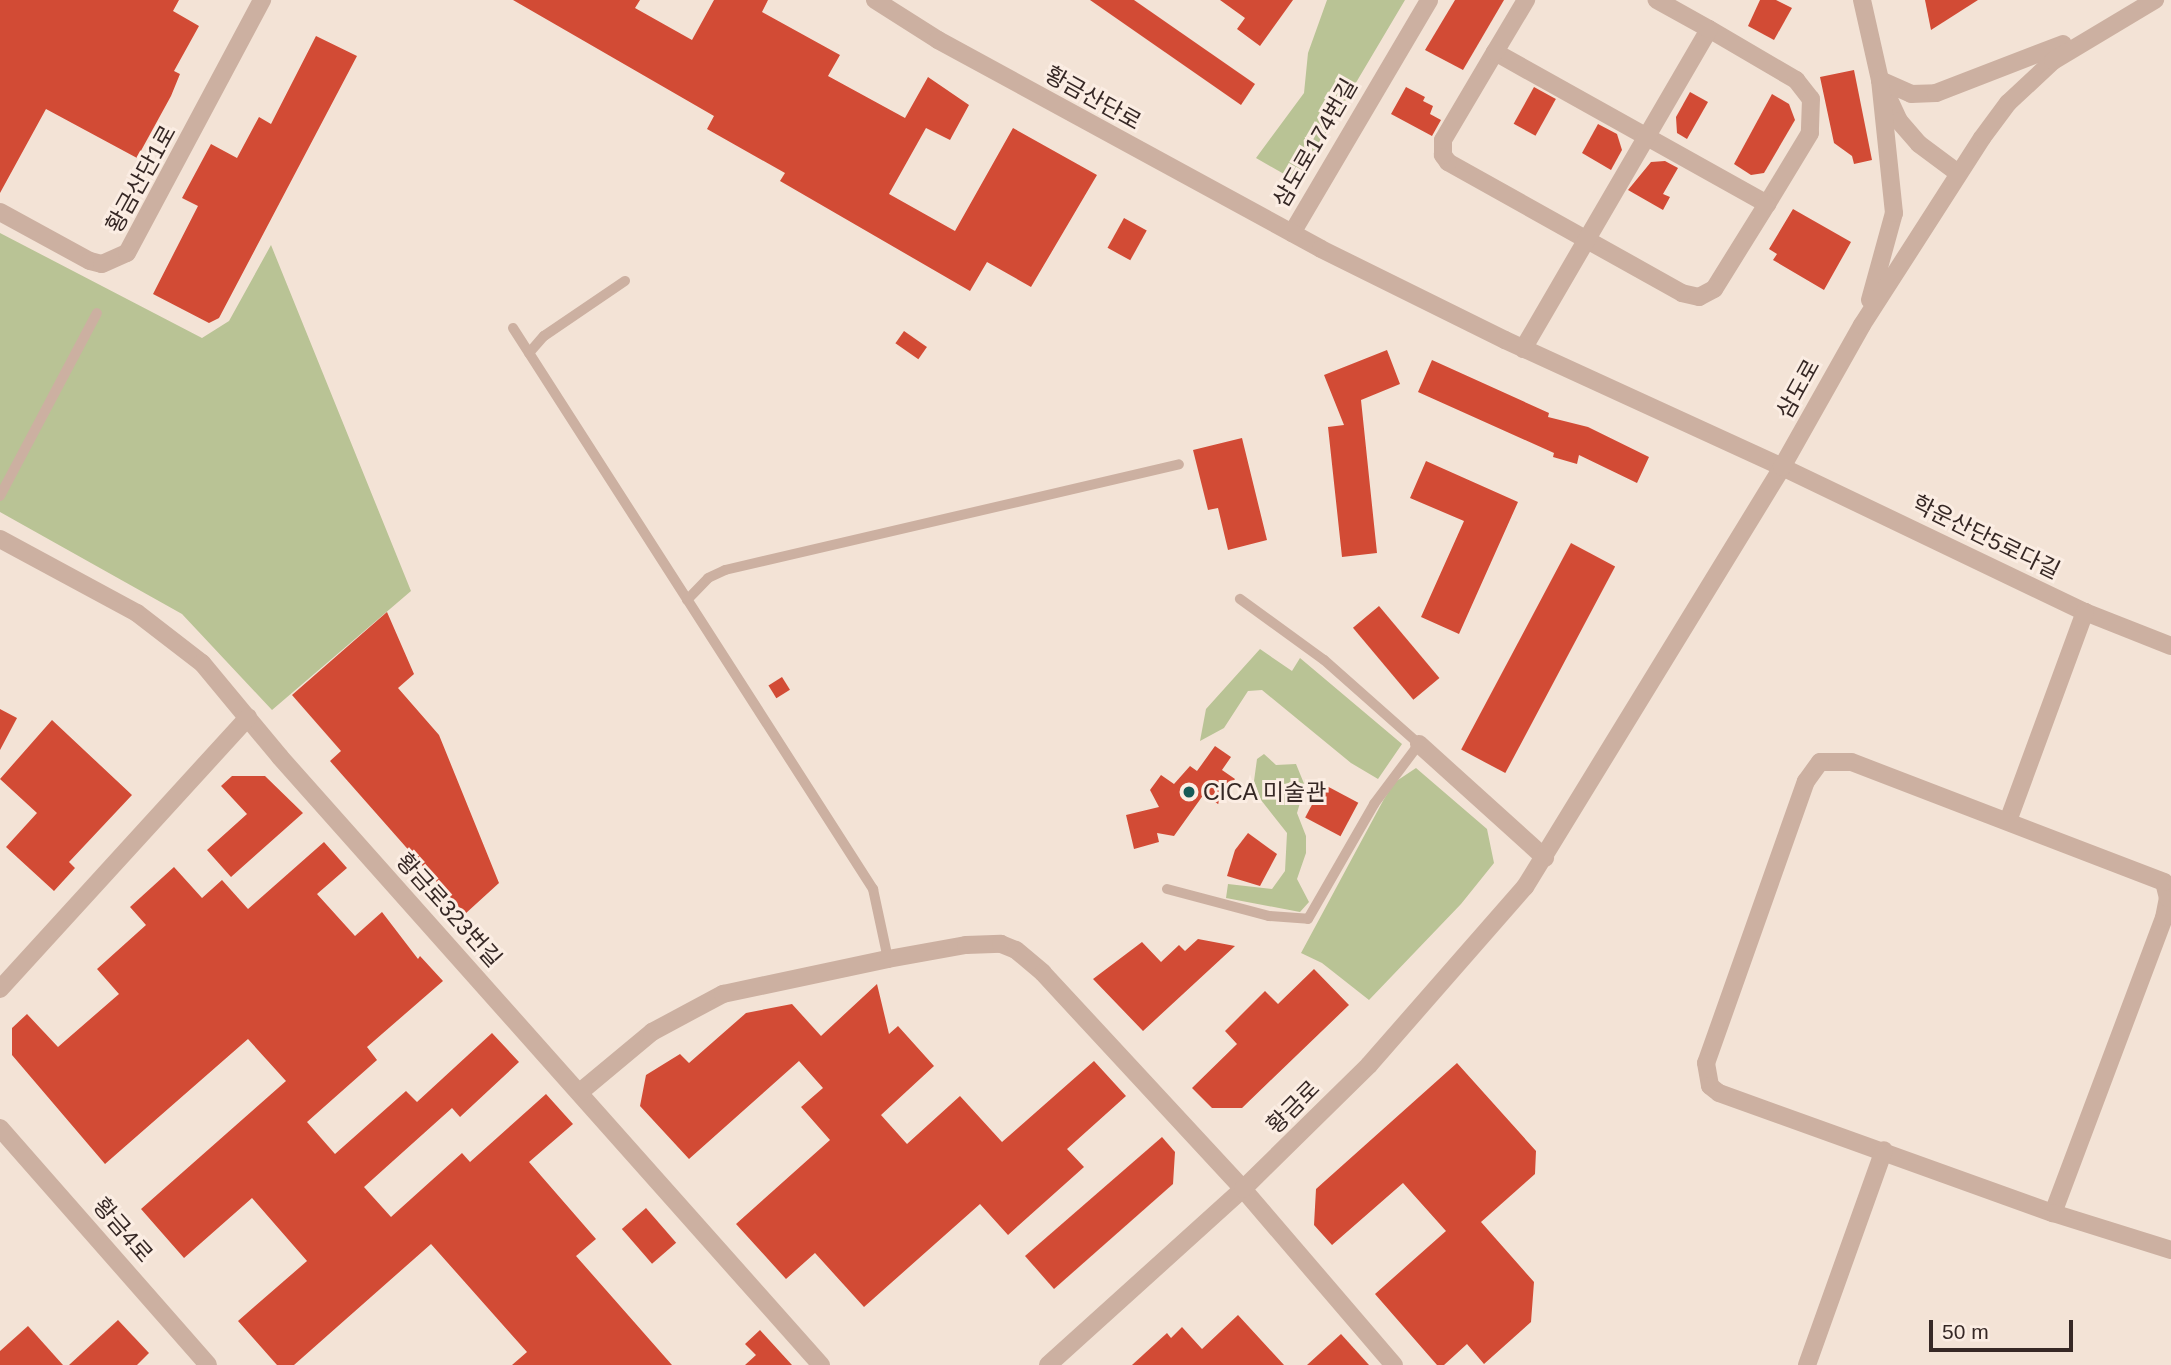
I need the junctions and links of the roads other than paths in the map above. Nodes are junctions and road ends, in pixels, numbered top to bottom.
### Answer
1 (262, 0) edge
2 (874, 0) edge
3 (1429, 0) edge
4 (1526, 0) edge
5 (1657, 0) edge
6 (1862, 0) edge
7 (2155, 0) edge
8 (2123, 18) junction
9 (1709, 29) junction
10 (1495, 52) junction
11 (1880, 80) junction
12 (1647, 137) junction
13 (1958, 173) junction
14 (1767, 204) junction
15 (0, 212) edge
16 (1292, 233) junction
17 (1586, 238) junction
18 (625, 281) dead end
19 (97, 313) dead end
20 (1862, 325) junction
21 (513, 328) dead end
22 (1523, 349) junction
23 (529, 353) junction
24 (1179, 464) dead end
25 (1782, 467) junction
26 (0, 496) edge
27 (0, 539) edge
28 (1240, 599) dead end
29 (687, 600) junction
30 (2085, 612) junction
31 (2171, 646) edge
32 (248, 717) junction
33 (1419, 744) junction
34 (2008, 821) junction
35 (1545, 858) junction
36 (1167, 889) dead end
37 (888, 959) junction
38 (0, 989) edge
39 (580, 1092) junction
40 (0, 1128) edge
41 (1884, 1150) junction
42 (1243, 1189) junction
43 (2053, 1213) junction
44 (2171, 1250) edge
45 (208, 1365) edge
46 (821, 1365) edge
47 (1048, 1365) edge
48 (1394, 1365) edge
49 (1807, 1365) edge

1 - 15 street, 황금산단1로
2 - 16 street, 황금산단로
3 - 16 street, 삼도로174번길
4 - 10 street
5 - 9 street
6 - 11 street
7 - 8 street, 삼도로
8 - 11 street
8 - 13 street, 삼도로
9 - 12 street
9 - 14 street
10 - 12 street
10 - 17 street
11 - 13 street
11 - 20 street
12 - 14 street
12 - 17 street
13 - 20 street, 삼도로
14 - 17 street
16 - 22 street, 삼도로174번길
17 - 22 street
18 - 23 lane
19 - 26 lane
20 - 25 street, 삼도로
21 - 23 lane
22 - 25 street, 삼도로174번길
23 - 29 lane
24 - 29 lane
25 - 30 street, 학운산단5로다길
25 - 35 street, 삼도로
27 - 32 street, 황금로323번길
28 - 33 lane
29 - 37 lane
30 - 31 street, 학운산단5로다길
30 - 34 street
32 - 38 street
32 - 39 street, 황금로323번길
33 - 35 street
33 - 36 lane
34 - 41 street
34 - 43 street
35 - 42 street, 황금로
37 - 39 street
37 - 42 street
39 - 46 street, 황금로323번길
40 - 45 street, 황금4로
41 - 43 street
41 - 49 street
42 - 47 street, 황금로
42 - 48 street
43 - 44 street

